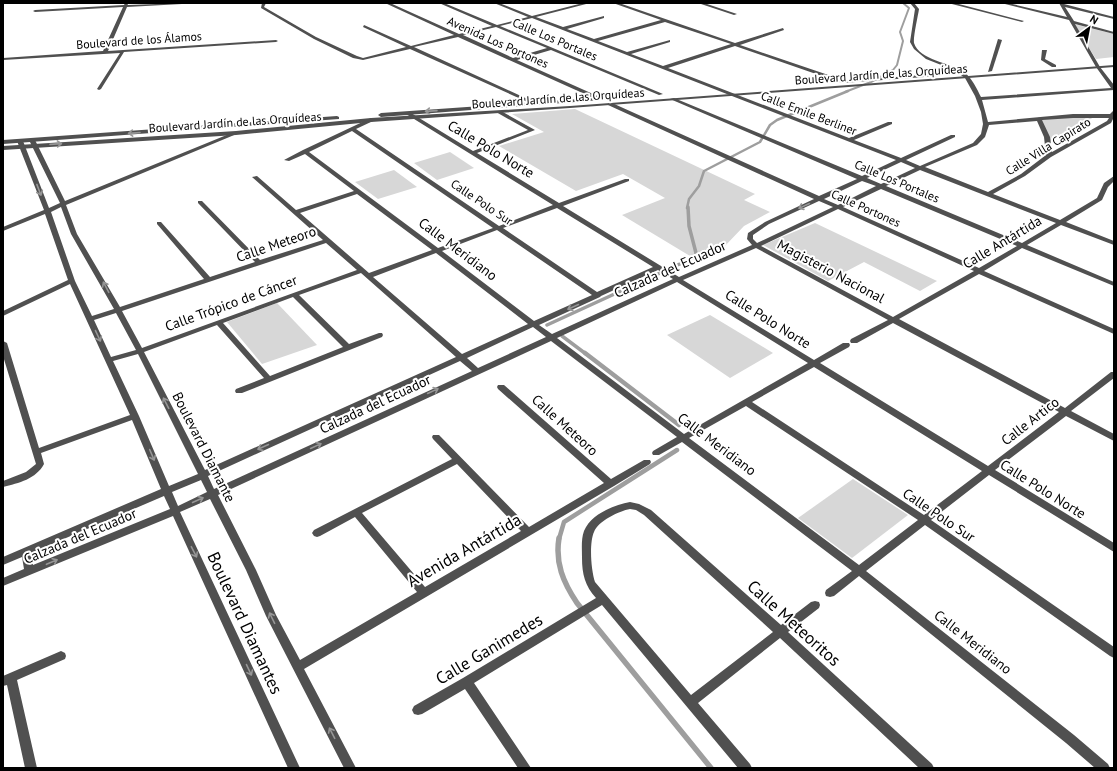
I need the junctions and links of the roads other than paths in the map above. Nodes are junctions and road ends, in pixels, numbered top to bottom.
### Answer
1 (182, 3) edge
2 (264, 3) edge
3 (387, 3) edge
4 (441, 3) edge
5 (496, 3) edge
6 (514, 3) edge
7 (588, 3) edge
8 (615, 3) edge
9 (700, 3) edge
10 (912, 3) edge
11 (950, 3) edge
12 (1003, 3) edge
13 (1111, 3) edge
14 (1062, 4) edge
15 (1114, 4) edge
16 (125, 5) edge
17 (1016, 5) edge
18 (503, 6) junction
19 (35, 11) dead end
20 (1018, 11) dead end
21 (735, 14) dead end
22 (1020, 16) dead end
23 (532, 17) junction
24 (603, 17) dead end
25 (1114, 18) edge
26 (666, 20) junction
27 (1022, 21) junction
28 (1071, 21) junction
29 (364, 26) dead end
30 (497, 26) junction
31 (1024, 27) dead end
32 (562, 29) junction
33 (783, 29) dead end
34 (1114, 33) edge
35 (460, 36) junction
36 (1000, 40) dead end
37 (593, 41) junction
38 (668, 41) dead end
39 (276, 42) dead end
40 (736, 44) junction
41 (411, 48) junction
42 (550, 49) junction
43 (122, 51) junction
44 (1045, 51) dead end
45 (105, 52) junction
46 (627, 54) junction
47 (3, 59) edge
48 (512, 60) junction
49 (1114, 60) edge
50 (1096, 62) junction
51 (1054, 66) junction
52 (1114, 66) edge
53 (1098, 67) junction
54 (663, 68) junction
55 (990, 71) junction
56 (962, 73) junction
57 (967, 78) junction
58 (844, 82) junction
59 (1114, 87) edge
60 (100, 89) dead end
61 (721, 90) junction
62 (662, 94) junction
63 (732, 94) junction
64 (600, 99) junction
65 (672, 99) junction
66 (980, 99) junction
67 (532, 104) junction
68 (610, 104) junction
69 (407, 112) junction
70 (499, 112) junction
71 (1113, 114) edge
72 (416, 118) junction
73 (1039, 119) junction
74 (371, 120) junction
75 (890, 123) dead end
76 (986, 124) junction
77 (352, 129) junction
78 (236, 132) junction
79 (953, 136) dead end
80 (850, 140) junction
81 (3, 142) edge
82 (33, 143) junction
83 (21, 144) junction
84 (3, 148) edge
85 (305, 152) junction
86 (473, 153) junction
87 (1049, 156) junction
88 (287, 160) dead end
89 (902, 161) junction
90 (920, 167) junction
91 (256, 177) dead end
92 (1114, 178) edge
93 (864, 179) junction
94 (627, 180) dead end
95 (1106, 183) junction
96 (881, 186) junction
97 (1114, 186) edge
98 (359, 191) junction
99 (989, 194) junction
100 (820, 199) junction
101 (200, 202) dead end
102 (63, 204) junction
103 (559, 205) junction
104 (837, 207) junction
105 (47, 210) junction
106 (296, 212) junction
107 (1060, 222) junction
108 (159, 223) dead end
109 (3, 228) edge
110 (498, 228) junction
111 (328, 240) junction
112 (1114, 243) edge
113 (1022, 245) junction
114 (756, 246) junction
115 (436, 251) junction
116 (259, 263) junction
117 (659, 267) junction
118 (362, 270) junction
119 (978, 271) junction
120 (369, 276) junction
121 (679, 278) junction
122 (209, 280) junction
123 (72, 281) junction
124 (1114, 284) edge
125 (294, 294) junction
126 (598, 296) junction
127 (118, 311) junction
128 (3, 314) edge
129 (90, 319) junction
130 (894, 319) junction
131 (218, 322) junction
132 (533, 324) junction
133 (1114, 332) edge
134 (379, 335) dead end
135 (551, 338) junction
136 (854, 341) dead end
137 (3, 343) edge
138 (846, 345) dead end
139 (348, 347) junction
140 (140, 351) junction
141 (461, 357) junction
142 (110, 360) junction
143 (815, 363) junction
144 (477, 371) junction
145 (1114, 374) edge
146 (269, 379) junction
147 (501, 387) dead end
148 (239, 391) dead end
149 (746, 402) junction
150 (1065, 412) junction
151 (135, 416) junction
152 (436, 437) dead end
153 (683, 438) junction
154 (1114, 438) edge
155 (36, 452) junction
156 (656, 453) dead end
157 (458, 459) junction
158 (648, 462) dead end
159 (989, 471) junction
160 (203, 475) junction
161 (3, 484) edge
162 (611, 484) junction
163 (167, 491) junction
164 (213, 493) junction
165 (175, 510) junction
166 (356, 512) junction
167 (924, 520) junction
168 (528, 532) junction
169 (317, 533) dead end
170 (1114, 548) edge
171 (26, 552) junction
172 (3, 561) edge
173 (859, 570) junction
174 (29, 571) junction
175 (3, 582) edge
176 (423, 592) junction
177 (830, 593) dead end
178 (603, 599) junction
179 (816, 604) dead end
180 (781, 632) junction
181 (1114, 653) edge
182 (61, 656) dead end
183 (298, 667) junction
184 (7, 680) edge
185 (467, 682) junction
186 (691, 702) junction
187 (418, 710) dead end
188 (31, 768) edge
189 (294, 768) edge
190 (350, 768) edge
191 (525, 768) edge
192 (746, 768) edge
193 (928, 768) edge
194 (1104, 768) edge

1 - 16 street
2 - 41 street
3 - 35 street, Avenida Los Portones
4 - 30 street, Calle Los Portales
5 - 18 street, Calle Emile Berliner
6 - 18 street
7 - 23 street
8 - 26 street
9 - 21 street
10 - 56 street
11 - 27 street
12 - 17 street
13 - 15 street
14 - 25 street
14 - 28 street
16 - 19 street
16 - 45 street
17 - 20 street
17 - 28 street
18 - 23 street, Calle Emile Berliner
22 - 27 street
23 - 30 street
23 - 32 street, Calle Emile Berliner
24 - 32 street
26 - 37 street
26 - 40 street
27 - 31 street
28 - 34 street
28 - 50 street
29 - 41 street
30 - 35 street
30 - 42 street, Calle Los Portales
32 - 37 street, Calle Emile Berliner
33 - 40 street
35 - 41 street
35 - 48 street, Avenida Los Portones
36 - 55 street
37 - 46 street, Calle Emile Berliner
38 - 46 street
39 - 43 street, Boulevard de los Álamos
40 - 54 street
40 - 58 street
41 - 67 street
42 - 48 street
42 - 62 street, Calle Los Portales
43 - 45 street, Boulevard de los Álamos
43 - 60 street
44 - 51 street
45 - 47 street, Boulevard de los Álamos
46 - 54 street, Calle Emile Berliner
48 - 64 street, Avenida Los Portones
49 - 50 street, Boulevard Jardín de las Orquídeas
50 - 51 street, Boulevard Jardín de las Orquídeas
50 - 53 street
51 - 55 street, Boulevard Jardín de las Orquídeas
52 - 53 street, Boulevard Jardín de las Orquídeas
53 - 57 street, Boulevard Jardín de las Orquídeas
53 - 59 street
54 - 61 street, Calle Emile Berliner
55 - 56 street, Boulevard Jardín de las Orquídeas
56 - 57 street
56 - 58 street, Boulevard Jardín de las Orquídeas
57 - 63 street, Boulevard Jardín de las Orquídeas
57 - 66 street
58 - 61 street, Boulevard Jardín de las Orquídeas
59 - 66 street
61 - 62 street, Boulevard Jardín de las Orquídeas
61 - 63 street, Calle Emile Berliner
62 - 64 street, Boulevard Jardín de las Orquídeas
63 - 65 street, Boulevard Jardín de las Orquídeas
63 - 80 street, Calle Emile Berliner
64 - 67 street, Boulevard Jardín de las Orquídeas
65 - 68 street, Boulevard Jardín de las Orquídeas
65 - 93 street, Calle Los Portales
66 - 76 street
67 -> 69 street, Boulevard Jardín de las Orquídeas
68 - 70 street, Boulevard Jardín de las Orquídeas
68 - 100 street, Calle Portones
69 - 72 street, Calle Polo Norte
69 -> 82 street, Boulevard Jardín de las Orquídeas
70 - 72 street, Boulevard Jardín de las Orquídeas
70 - 86 street
71 - 73 street
71 - 87 street, Calle Villa Capirato
72 - 74 street, Boulevard Jardín de las Orquídeas
72 - 86 street, Calle Polo Norte
73 - 76 street
73 - 87 street
74 - 77 street
74 - 78 street, Boulevard Jardín de las Orquídeas
75 - 80 street
76 - 90 street, Calzada del Ecuador
77 - 85 street
77 - 110 street, Calle Polo Sur
82 -> 78 street, Boulevard Jardín de las Orquídeas
78 - 102 street
79 - 89 street
80 - 89 street, Calle Emile Berliner
81 - 83 street, Boulevard Jardín de las Orquídeas
82 - 83 street, Boulevard Jardín de las Orquídeas
82 - 102 street, Boulevard Diamante
83 - 84 street, Boulevard Jardín de las Orquídeas
83 -> 105 street
85 - 88 street
85 - 98 street, Calle Meridiano
86 - 103 street, Calle Polo Norte
87 - 99 street, Calle Villa Capirato
89 - 90 street, Calle Emile Berliner
89 - 93 street
90 - 96 street, Calzada del Ecuador
90 - 99 street, Calle Emile Berliner
91 - 106 street
92 - 95 street
93 - 96 street, Calle Los Portales
93 - 100 street
94 - 103 street
95 - 97 street
95 - 107 street, Calle Antártida
96 - 104 street, Calzada del Ecuador
96 - 113 street, Calle Los Portales
98 - 106 street
98 - 115 street, Calle Meridiano
99 - 107 street, Calle Emile Berliner
100 - 104 street, Calle Portones
100 -> 114 street
101 - 116 street
102 - 105 street
127 -> 102 street, Boulevard Diamante
103 - 110 street
103 - 117 street, Calle Polo Norte
104 - 114 street, Calzada del Ecuador
104 - 119 street, Calle Portones
105 - 109 street
105 - 123 street
106 - 111 street
107 - 112 street, Calle Emile Berliner
107 - 113 street, Calle Antártida
108 - 122 street
110 - 115 street
110 - 126 street, Calle Polo Sur
111 - 116 street, Calle Meteoro
111 - 118 street, Calle Meteoro
113 - 119 street, Calle Antártida
113 - 124 street, Calle Los Portales
114 - 121 street, Calzada del Ecuador
114 - 130 street, Magisterio Nacional
115 - 120 street
115 - 132 street, Calle Meridiano
116 - 122 street, Calle Meteoro
117 - 121 street, Calle Polo Norte
117 - 126 street, Calzada del Ecuador
118 - 120 street, Calle Meteoro
118 - 125 street, Calle Trópico de Cáncer
119 - 130 street, Calle Antártida
119 - 133 street, Calle Portones
120 - 141 street, Calle Meteoro
121 - 135 street, Calzada del Ecuador
121 - 143 street, Calle Polo Norte
122 - 127 street, Calle Meteoro
123 - 128 street
123 - 129 street
125 - 131 street, Calle Trópico de Cáncer
125 - 139 street
126 -> 132 street, Calzada del Ecuador
127 - 129 street, Calle Meteoro
127 - 140 street, Boulevard Diamante
129 -> 142 street
130 - 136 street
130 - 150 street, Magisterio Nacional
131 - 140 street, Calle Trópico de Cáncer
131 - 146 street
132 - 135 street, Calle Meridiano
132 - 141 street, Calzada del Ecuador
134 - 139 street
135 - 144 street, Calzada del Ecuador
135 - 153 street, Calle Meridiano
137 - 155 street
138 - 143 street
139 - 146 street
140 - 142 street, Calle Trópico de Cáncer
160 -> 140 street, Boulevard Diamante
141 - 144 street, Calle Meteoro
141 -> 160 street, Calzada del Ecuador
142 - 151 street
143 - 149 street
143 - 159 street, Calle Polo Norte
164 -> 144 street, Calzada del Ecuador
145 - 150 street, Calle Artico
146 - 148 street
147 - 162 street, Calle Meteoro
149 - 153 street
149 - 167 street, Calle Polo Sur
150 - 154 street, Magisterio Nacional
150 - 159 street, Calle Artico
151 - 155 street
151 -> 163 street
152 - 157 street
153 - 156 street
153 - 173 street, Calle Meridiano
155 - 161 street
157 - 166 street
157 - 168 street
158 - 162 street, Avenida Antártida
159 - 167 street, Calle Artico
159 - 170 street, Calle Polo Norte
160 - 163 street, Calzada del Ecuador
160 - 164 street, Boulevard Diamante
162 - 168 street, Avenida Antártida
163 - 165 street, Boulevard Diamantes
163 - 171 street, Calzada del Ecuador
165 -> 164 street, Calzada del Ecuador
183 -> 164 street, Boulevard Diamante
174 -> 165 street, Calzada del Ecuador
165 -> 189 street, Boulevard Diamantes
166 - 169 street
166 - 176 street
167 - 173 street, Calle Artico
167 - 181 street, Calle Polo Sur
168 - 176 street, Avenida Antártida
171 - 172 street, Calzada del Ecuador
171 - 174 street
173 - 177 street, Calle Artico
173 - 194 street, Calle Meridiano
174 - 175 street, Calzada del Ecuador
176 - 183 street, Avenida Antártida
178 - 180 street, Calle Meteoritos
178 - 185 street, Calle Ganimedes
178 - 186 street
179 - 180 street
180 - 186 street
180 - 193 street, Calle Meteoritos
182 - 184 street
190 -> 183 street, Boulevard Diamante
184 - 188 street
185 - 187 street, Calle Ganimedes
185 - 191 street
186 - 192 street

